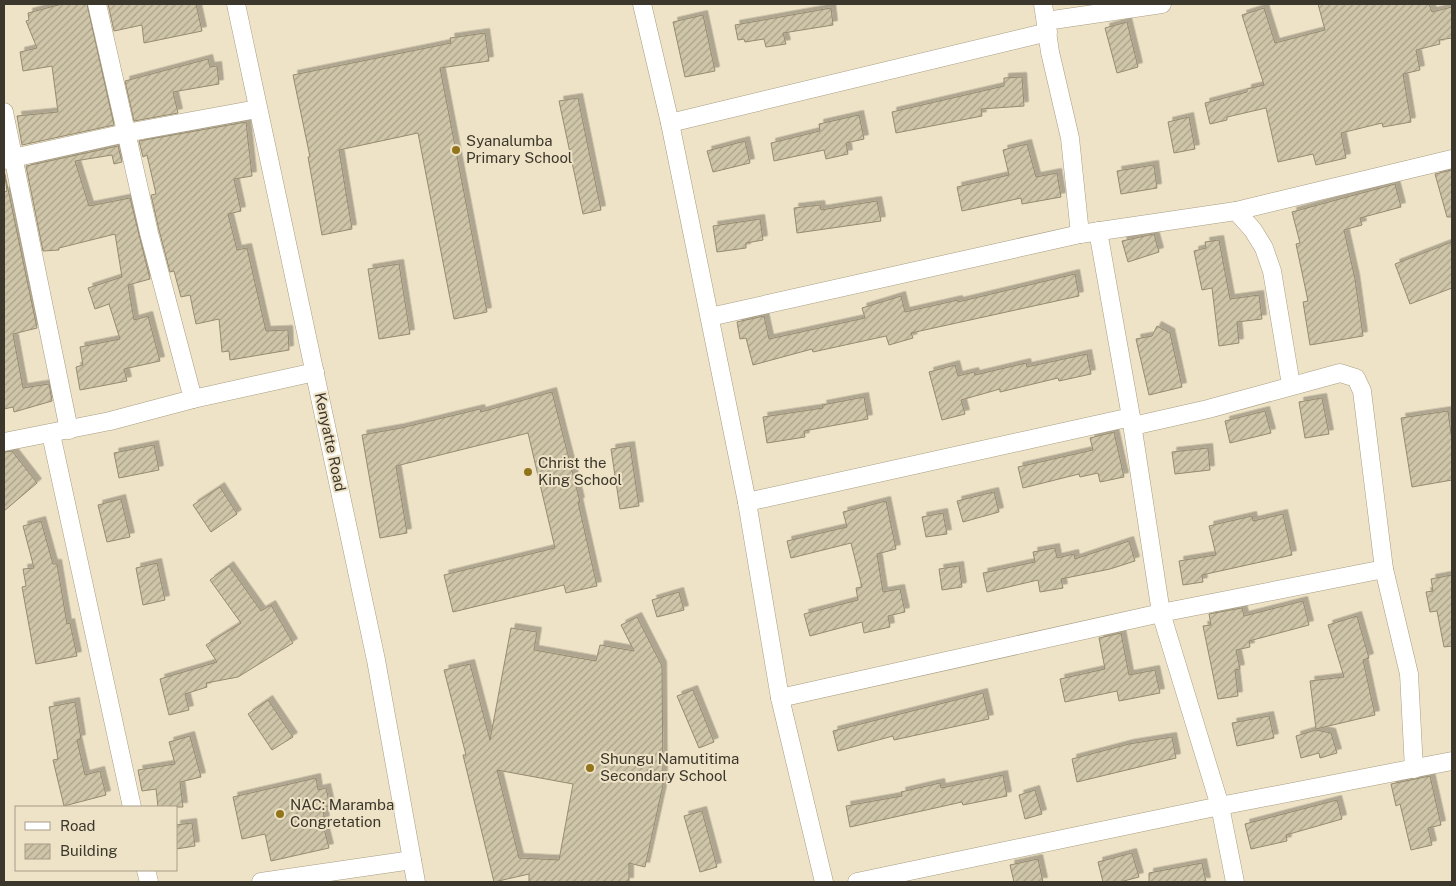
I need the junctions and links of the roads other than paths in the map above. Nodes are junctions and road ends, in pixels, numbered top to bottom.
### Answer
1 (97, 4) edge
2 (236, 4) edge
3 (642, 4) edge
4 (1043, 4) edge
5 (1162, 4) edge
6 (1047, 27) junction
7 (257, 109) junction
8 (4, 112) edge
9 (670, 123) junction
10 (126, 133) junction
11 (8, 159) edge
12 (1452, 159) edge
13 (1236, 210) junction
14 (1098, 231) junction
15 (1080, 234) junction
16 (710, 317) junction
17 (315, 372) junction
18 (1291, 385) junction
19 (193, 399) junction
20 (1132, 422) junction
21 (69, 430) junction
22 (51, 434) junction
23 (4, 442) edge
24 (747, 502) junction
25 (1384, 569) junction
26 (1161, 613) junction
27 (780, 698) junction
28 (1452, 761) edge
29 (1414, 769) junction
30 (132, 806) edge
31 (1220, 806) junction
32 (412, 860) junction
33 (261, 882) edge
34 (416, 882) edge
35 (824, 882) edge
36 (856, 882) edge
37 (1235, 882) edge

1 - 10 street
2 - 7 street, Kenyatte Road
3 - 9 street
4 - 6 street
5 - 6 street
6 - 9 street
6 - 15 street
7 - 10 street
7 - 17 street, Kenyatte Road
8 - 11 street
9 - 16 street
10 - 11 street
10 - 19 street
11 - 21 street
12 - 13 street
13 - 14 street
13 - 18 street
14 - 15 street
14 - 20 street
15 - 16 street
16 - 24 street
17 - 19 street
17 - 32 street, Kenyatte Road
18 - 20 street
18 - 25 street
19 - 21 street
20 - 24 street
20 - 26 street
21 - 22 street
22 - 23 street
22 - 30 street
24 - 27 street
25 - 26 street
25 - 29 street
26 - 27 street
26 - 31 street
27 - 35 street
28 - 29 street
29 - 31 street
31 - 36 street
31 - 37 street
32 - 33 street
32 - 34 street, Kenyatte Road

